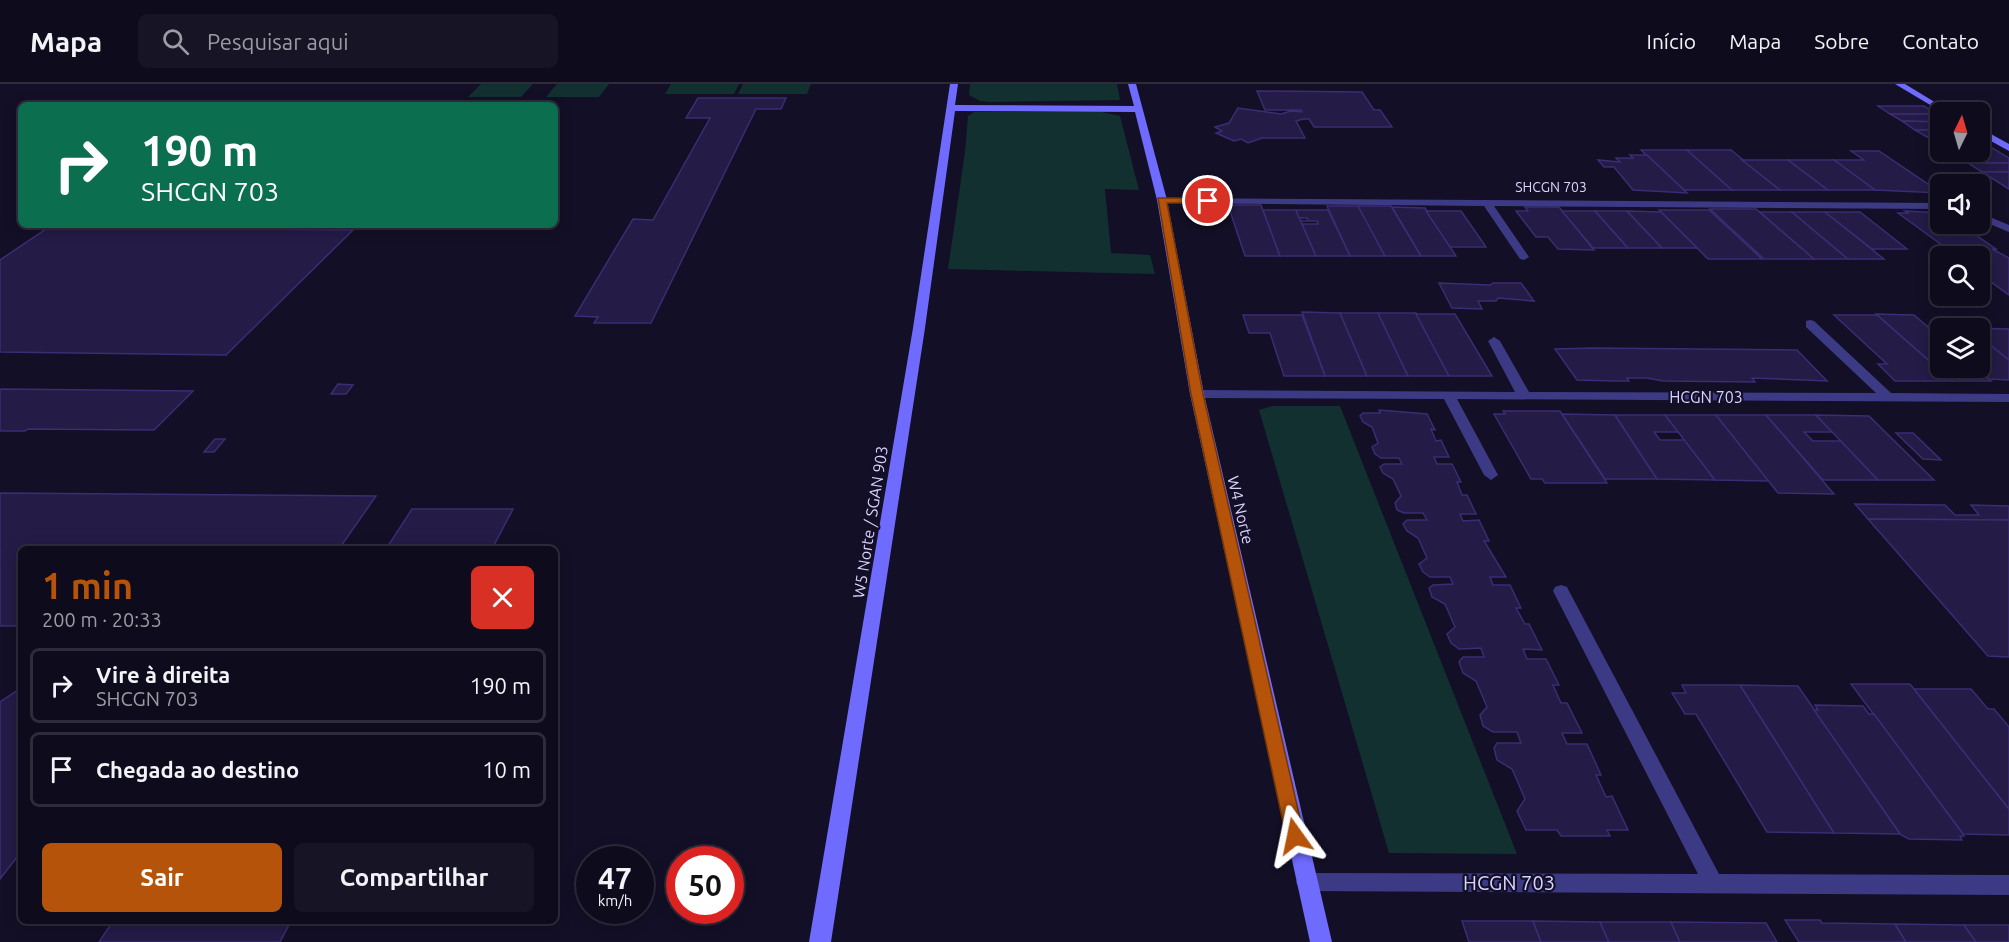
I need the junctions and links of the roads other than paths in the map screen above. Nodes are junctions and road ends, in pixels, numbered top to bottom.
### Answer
1 (954, 84) edge
2 (1132, 84) edge
3 (1899, 84) edge
4 (1930, 102) edge
5 (950, 108) junction
6 (1139, 109) junction
7 (1990, 138) edge
8 (2009, 148) edge
9 (1162, 200) junction
10 (1487, 202) junction
11 (1930, 206) edge
12 (1990, 220) edge
13 (2009, 229) edge
14 (1524, 257) dead end
15 (1810, 324) dead end
16 (1494, 341) dead end
17 (1197, 394) junction
18 (1449, 397) junction
19 (1525, 397) junction
20 (1888, 398) junction
21 (2009, 398) edge
22 (1491, 475) dead end
23 (1561, 591) dead end
24 (1306, 882) junction
25 (1713, 883) junction
26 (2009, 885) edge
27 (820, 942) edge
28 (1321, 942) edge

1 - 5 main road, W5 Norte / SGAN 903
2 - 6 main road, W4 Norte
3 - 4 main road
5 - 6 main road
5 - 27 main road, W5 Norte / SGAN 903
6 - 9 main road, W4 Norte
7 - 8 main road
9 - 10 street, SHCGN 703
9 - 17 main road, W4 Norte
10 - 11 street, SHCGN 703
10 - 14 street
12 - 13 street
15 - 20 street
16 - 19 street
17 - 18 street, HCGN 703
17 - 24 main road, W4 Norte
18 - 19 street, HCGN 703
18 - 22 street
19 - 20 street, HCGN 703
20 - 21 street, HCGN 703
23 - 25 street
24 - 25 street, HCGN 703
24 - 28 main road, W4 Norte
25 - 26 street, HCGN 703

